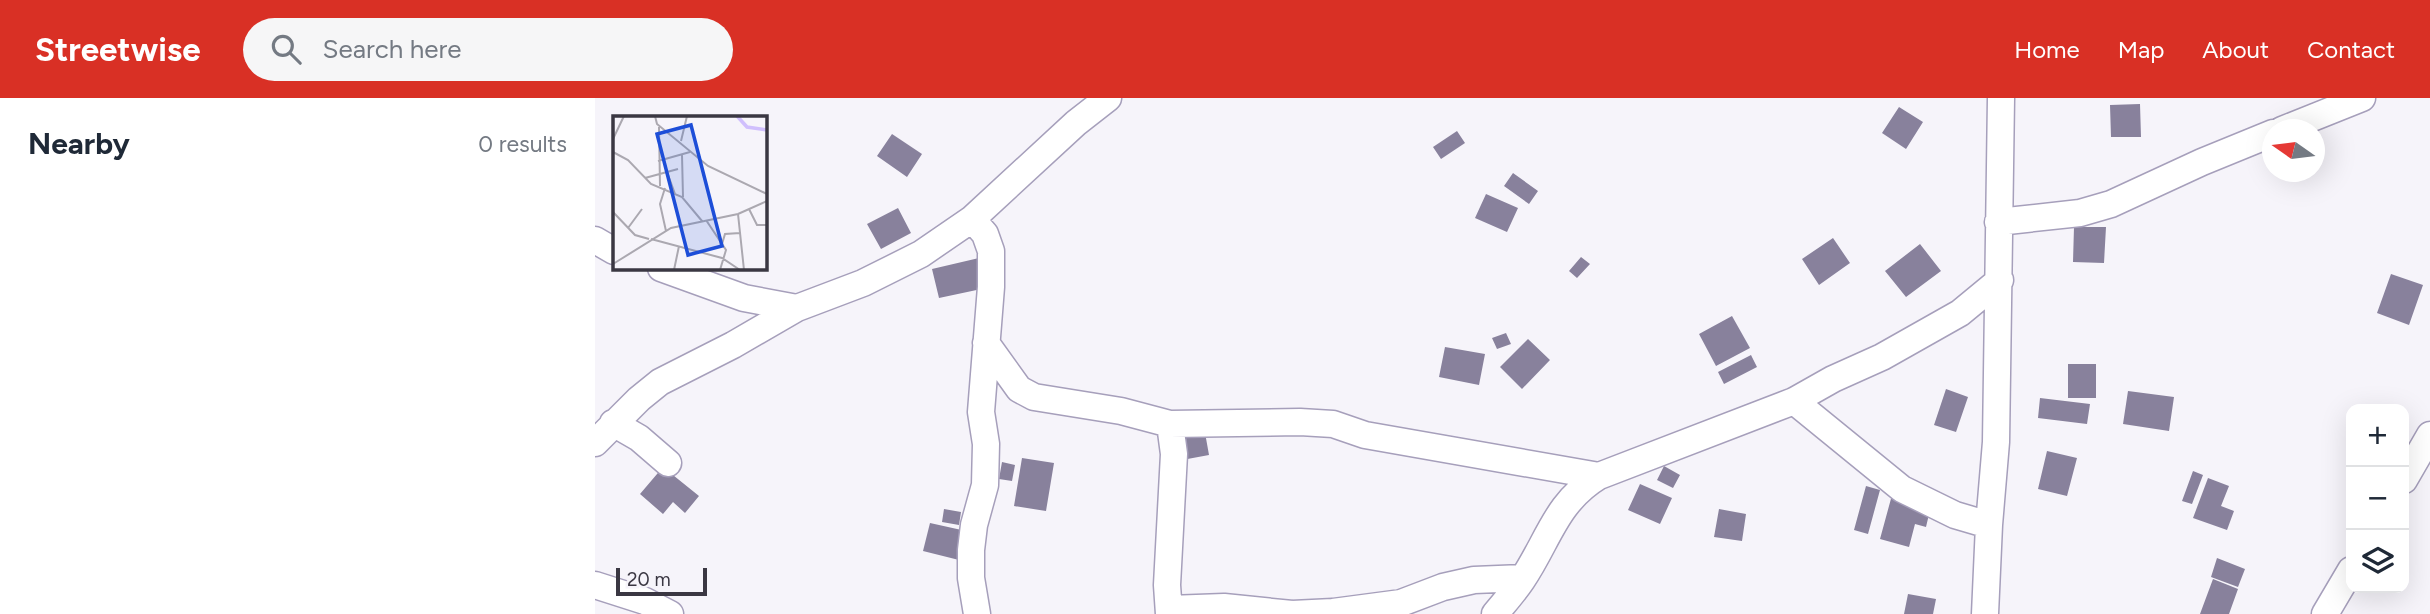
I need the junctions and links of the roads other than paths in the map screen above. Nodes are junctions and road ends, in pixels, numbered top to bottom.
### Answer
1 (1108, 98) edge
2 (2001, 98) edge
3 (2362, 98) edge
4 (2310, 119) edge
5 (2262, 138) edge
6 (972, 219) junction
7 (1998, 222) junction
8 (595, 240) edge
9 (613, 250) edge
10 (666, 270) edge
11 (2000, 280) junction
12 (797, 308) junction
13 (986, 343) junction
14 (1794, 401) junction
15 (613, 424) junction
16 (1170, 424) junction
17 (2430, 435) edge
18 (595, 443) edge
19 (668, 463) dead end
20 (2409, 471) edge
21 (1599, 477) junction
22 (1989, 525) junction
23 (1523, 578) junction
24 (2346, 578) edge
25 (595, 585) edge
26 (1169, 612) edge
27 (670, 614) edge
28 (977, 614) edge
29 (1495, 614) edge
30 (1985, 614) edge
31 (2325, 614) edge

1 - 6 street
2 - 7 street
3 - 4 street
5 - 7 street
6 - 12 street
6 - 13 street
7 - 11 street
8 - 9 street
10 - 12 street
11 - 14 street
11 - 22 street
12 - 15 street
13 - 16 street
13 - 28 street
14 - 21 street
14 - 22 street
15 - 18 street
15 - 19 street
16 - 21 street
16 - 26 street
17 - 20 street
21 - 23 street
22 - 30 street
23 - 26 street
23 - 29 street
24 - 31 street
25 - 27 street

